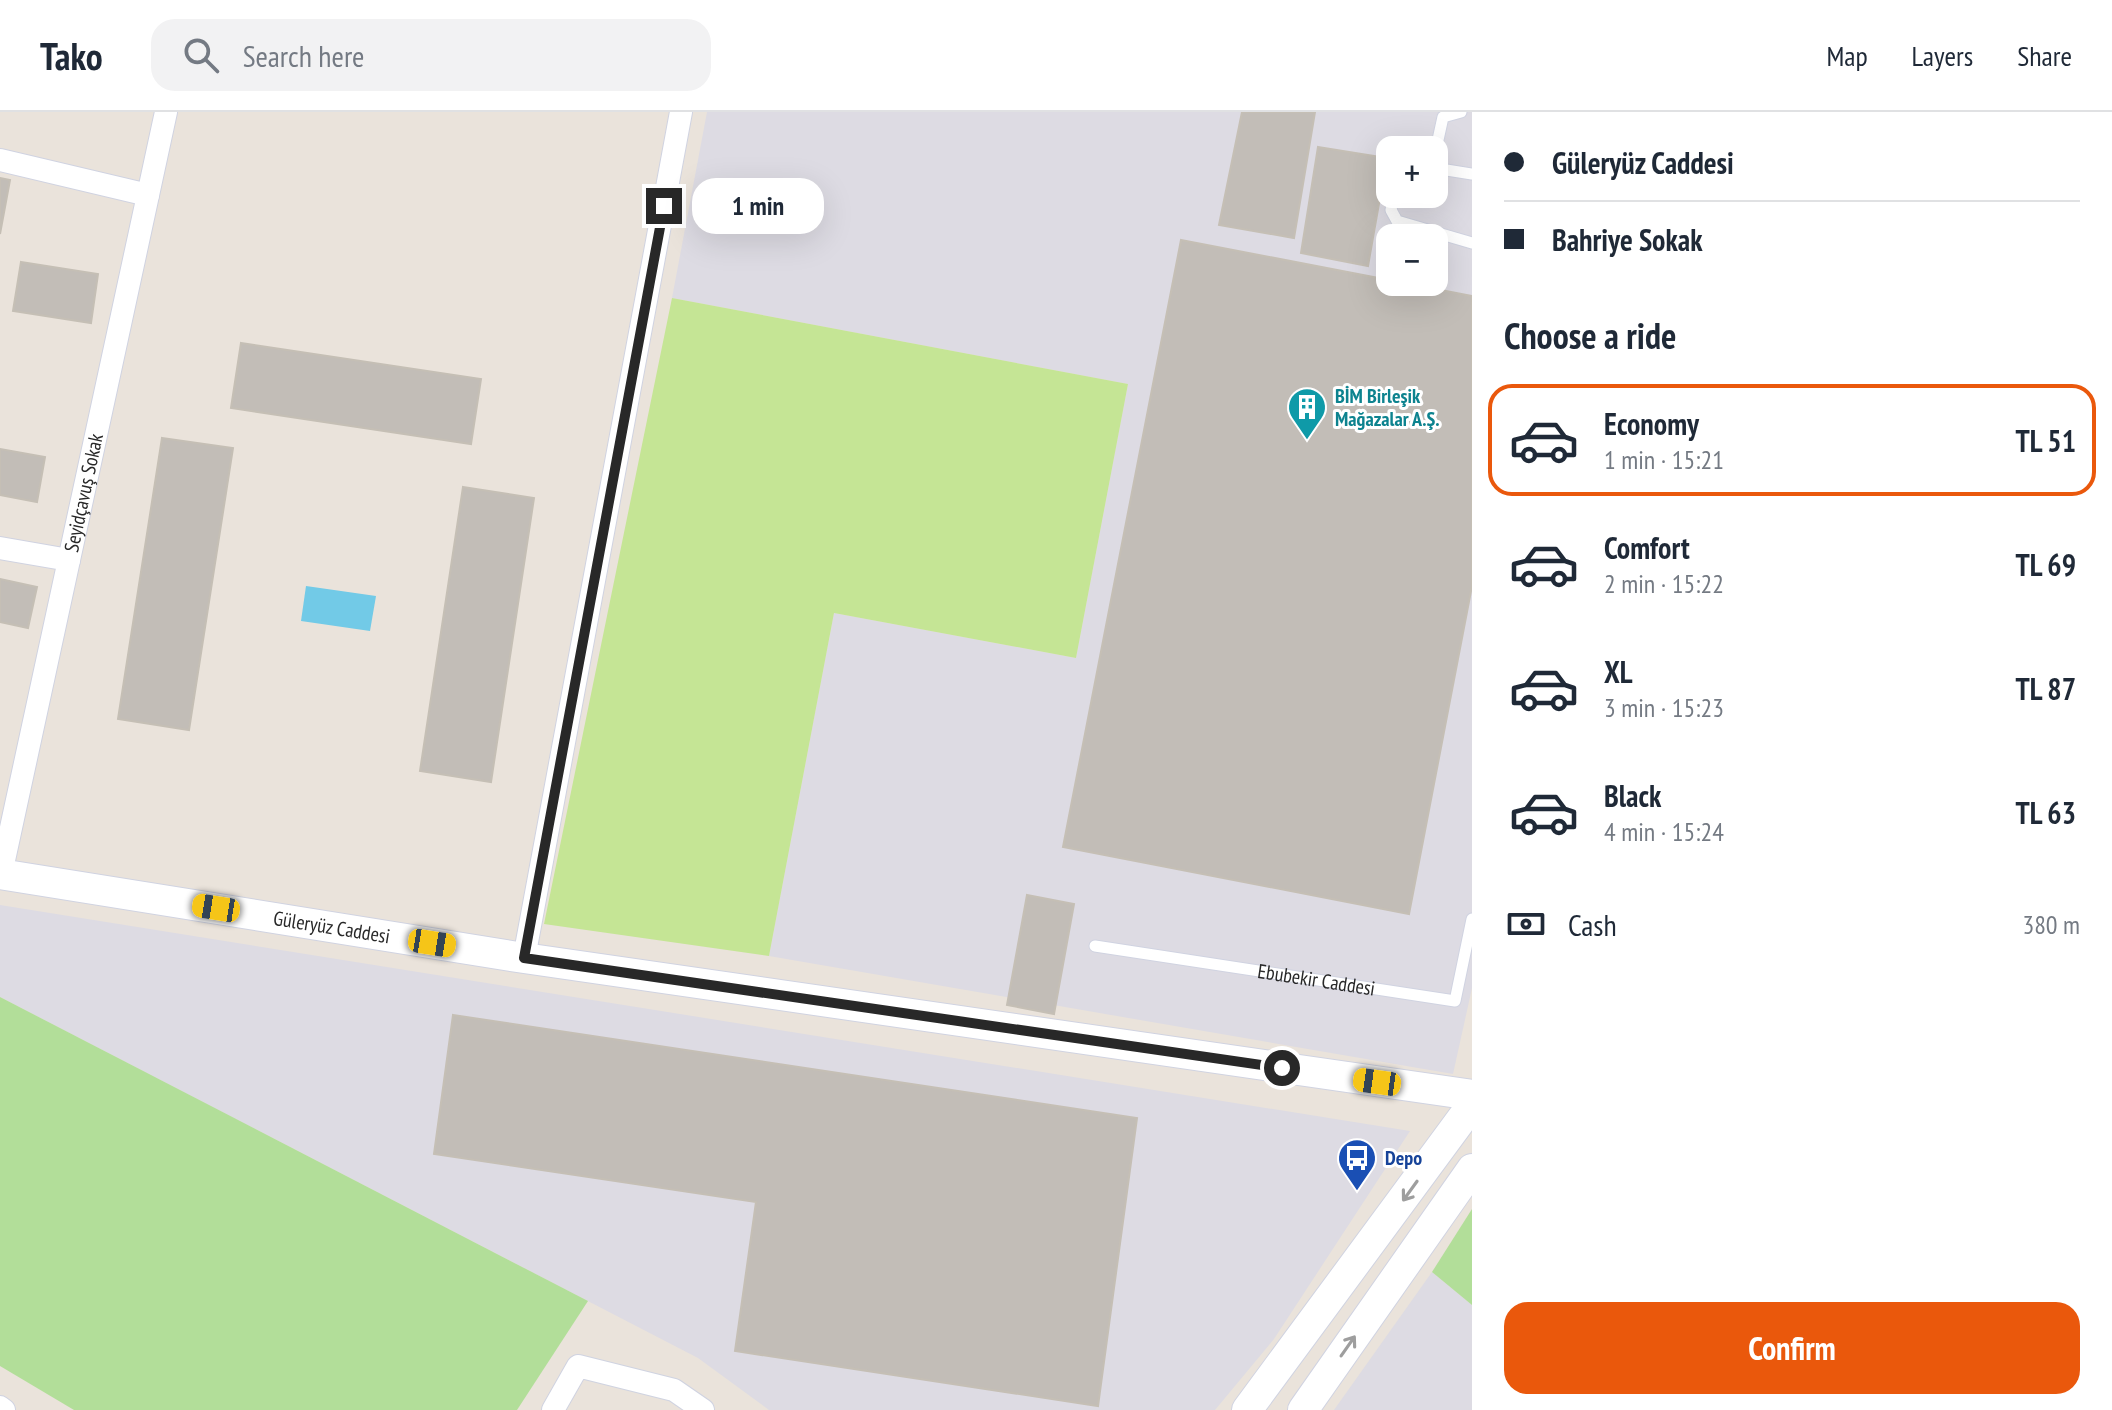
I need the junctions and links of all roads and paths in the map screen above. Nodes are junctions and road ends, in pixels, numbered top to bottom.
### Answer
1 (166, 112) edge
2 (681, 112) edge
3 (1461, 112) edge
4 (1439, 136) edge
5 (0, 160) edge
6 (1448, 170) edge
7 (1472, 174) edge
8 (148, 195) junction
9 (1391, 208) edge
10 (1472, 243) edge
11 (0, 548) edge
12 (69, 560) junction
13 (0, 874) edge
14 (1472, 919) edge
15 (1095, 946) dead end
16 (524, 958) junction
17 (1472, 1095) edge
18 (1472, 1105) edge
19 (1472, 1169) edge
20 (553, 1410) edge
21 (703, 1410) edge
22 (1247, 1410) edge
23 (1303, 1410) edge

1 - 8 street, Seyidçavuş Sokak
2 - 16 street
3 - 4 lane
5 - 8 street
6 - 7 lane
8 - 12 street, Seyidçavuş Sokak
9 - 10 lane
11 - 12 street
12 - 13 street, Seyidçavuş Sokak
13 - 16 street, Güleryüz Caddesi
14 - 15 lane, Ebubekir Caddesi
16 - 17 street, Güleryüz Caddesi
18 -> 22 street
23 -> 19 street
20 - 21 street

